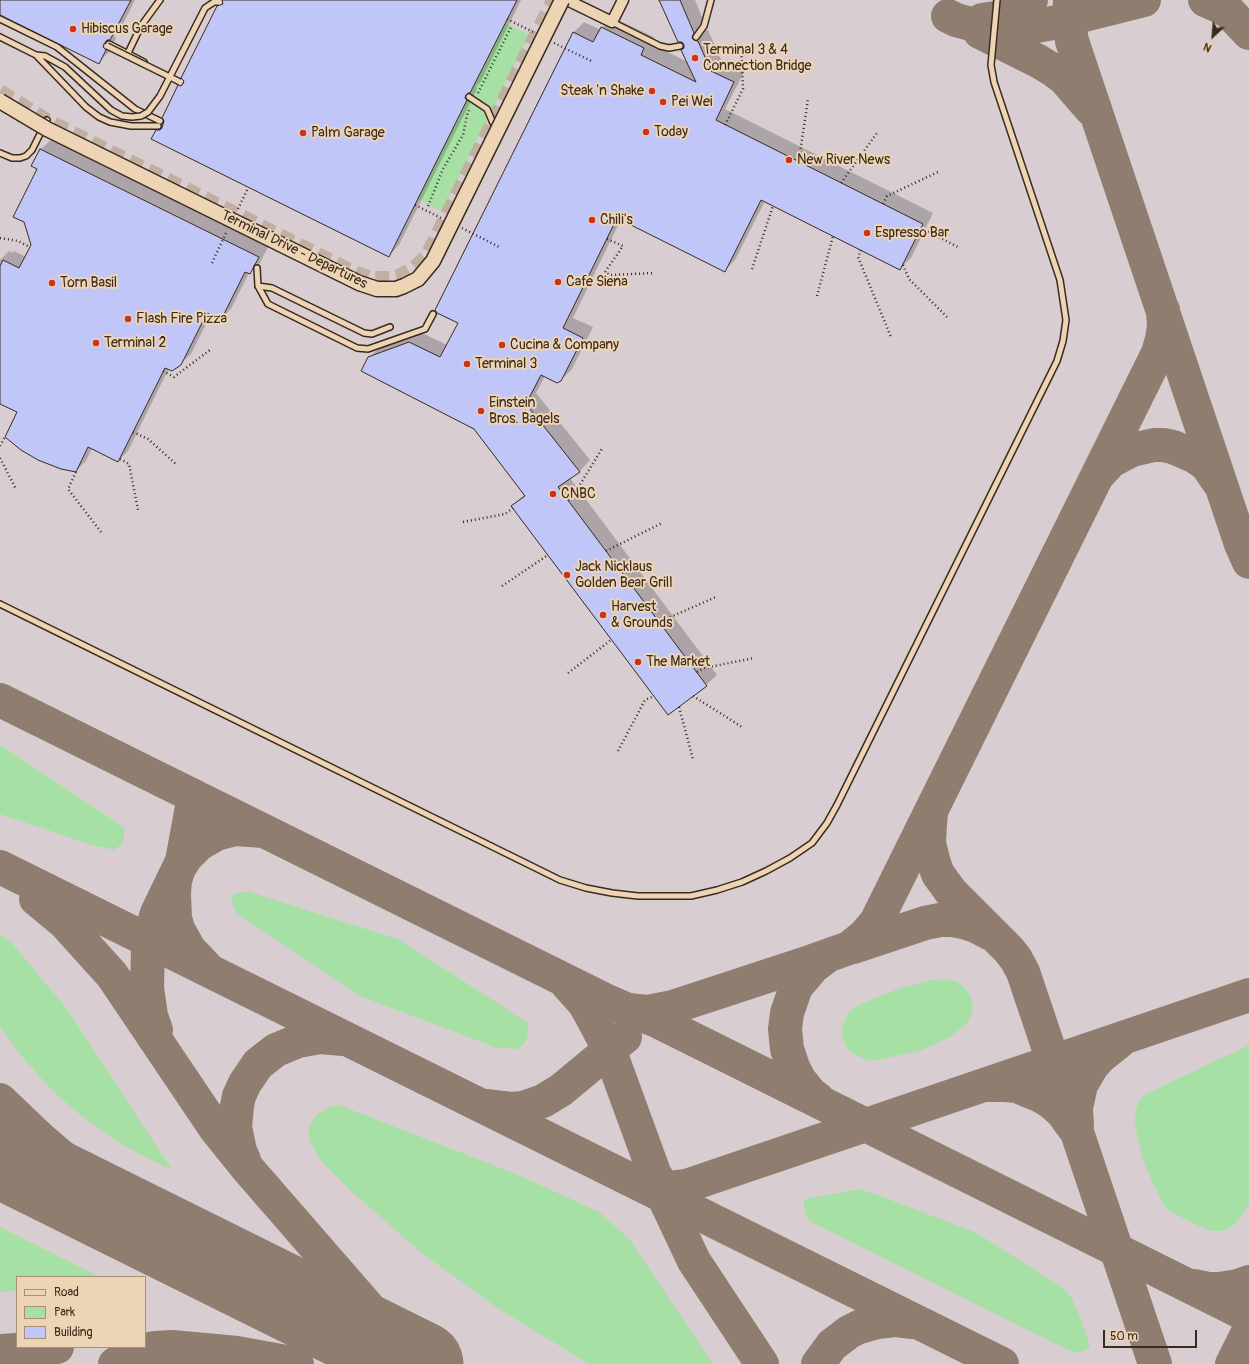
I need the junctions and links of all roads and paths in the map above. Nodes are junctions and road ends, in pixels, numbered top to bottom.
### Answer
1 (160, 0) edge
2 (562, 0) edge
3 (567, 0) edge
4 (623, 0) edge
5 (711, 0) edge
6 (997, 0) edge
7 (219, 2) dead end
8 (0, 19) edge
9 (612, 22) junction
10 (512, 27) dead end
11 (0, 37) edge
12 (696, 37) dead end
13 (741, 42) dead end
14 (680, 46) dead end
15 (128, 54) junction
16 (36, 55) junction
17 (469, 97) dead end
18 (808, 99) dead end
19 (475, 100) junction
20 (0, 101) edge
21 (47, 120) dead end
22 (493, 123) dead end
23 (725, 124) dead end
24 (877, 133) dead end
25 (0, 153) edge
26 (797, 160) dead end
27 (938, 172) dead end
28 (841, 183) dead end
29 (883, 204) dead end
30 (428, 206) dead end
31 (773, 206) dead end
32 (922, 228) dead end
33 (833, 236) dead end
34 (0, 238) edge
35 (607, 238) dead end
36 (30, 247) dead end
37 (960, 248) dead end
38 (861, 250) dead end
39 (903, 265) dead end
40 (257, 268) dead end
41 (752, 269) dead end
42 (654, 273) dead end
43 (258, 286) junction
44 (817, 296) dead end
45 (433, 314) dead end
46 (947, 317) dead end
47 (390, 327) dead end
48 (891, 337) dead end
49 (210, 350) dead end
50 (163, 371) dead end
51 (133, 432) dead end
52 (5, 437) dead end
53 (0, 446) edge
54 (603, 447) dead end
55 (0, 458) edge
56 (120, 459) dead end
57 (177, 465) dead end
58 (76, 472) dead end
59 (16, 489) dead end
60 (568, 500) dead end
61 (513, 508) dead end
62 (138, 510) dead end
63 (463, 522) dead end
64 (662, 523) dead end
65 (101, 532) dead end
66 (606, 551) dead end
67 (548, 555) dead end
68 (502, 586) dead end
69 (716, 597) dead end
70 (0, 604) edge
71 (659, 622) dead end
72 (611, 640) dead end
73 (754, 658) dead end
74 (697, 672) dead end
75 (568, 673) dead end
76 (654, 696) dead end
77 (693, 696) dead end
78 (679, 707) dead end
79 (742, 727) dead end
80 (618, 751) dead end
81 (693, 759) dead end

1 - 15 lane
2 - 20 street, Terminal Drive - Departures, bridge
3 - 9 street
4 - 9 street
5 - 12 lane
6 - 70 lane
7 - 16 lane, bridge
8 - 16 lane
9 - 14 lane
10 - 19 path
11 - 16 lane
13 - 23 path
15 - 15 lane, bridge
17 - 19 lane
18 - 26 path
19 - 22 lane
19 - 30 path
21 - 25 lane
24 - 28 path
27 - 29 path
31 - 41 path
32 - 37 path
33 - 44 path
34 - 36 path
35 - 42 path
38 - 48 path
39 - 46 path
40 - 43 lane
43 - 45 lane
43 - 47 lane
49 - 50 path
51 - 57 path
52 - 53 path
54 - 60 path
55 - 59 path
56 - 62 path
58 - 65 path
61 - 63 path
64 - 66 path
67 - 68 path
69 - 71 path
72 - 75 path
73 - 74 path
76 - 80 path
77 - 79 path
78 - 81 path

